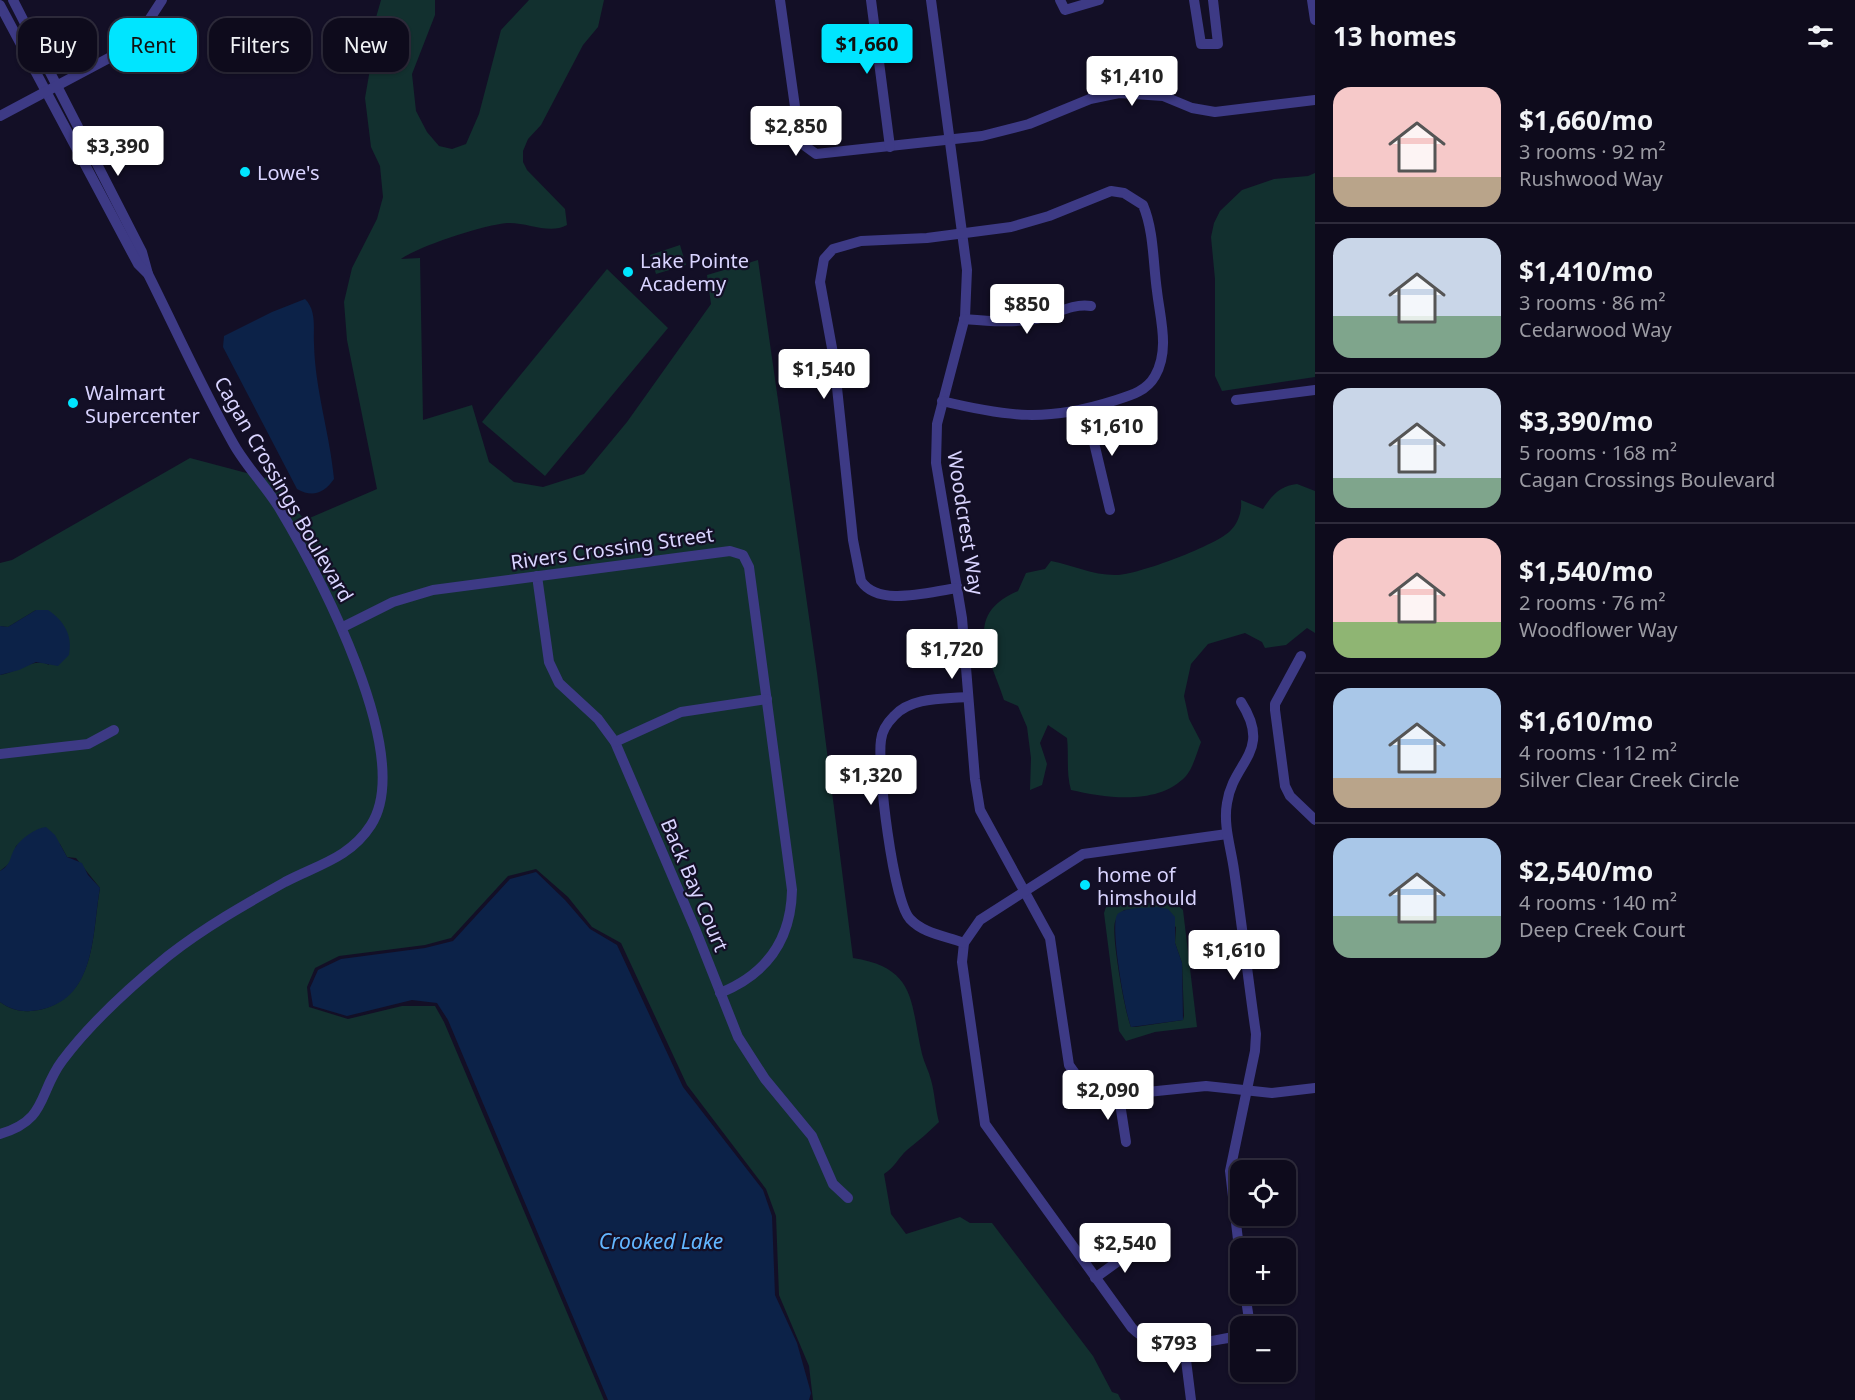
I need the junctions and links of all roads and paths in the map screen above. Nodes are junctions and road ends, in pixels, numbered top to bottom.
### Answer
1 (12, 0) edge
2 (162, 0) edge
3 (780, 0) edge
4 (871, 0) edge
5 (931, 0) edge
6 (1060, 0) edge
7 (1099, 0) edge
8 (1194, 0) edge
9 (1213, 0) edge
10 (1312, 0) edge
11 (0, 5) edge
12 (1315, 20) edge
13 (51, 89) junction
14 (1315, 100) edge
15 (0, 116) edge
16 (948, 140) junction
17 (890, 147) junction
18 (963, 233) junction
19 (1091, 306) dead end
20 (964, 319) junction
21 (1315, 390) edge
22 (1236, 400) dead end
23 (942, 401) junction
24 (1086, 409) junction
25 (1110, 510) dead end
26 (537, 576) junction
27 (958, 588) junction
28 (343, 627) junction
29 (1301, 656) dead end
30 (967, 698) junction
31 (767, 699) junction
32 (1241, 702) dead end
33 (114, 730) dead end
34 (615, 742) junction
35 (0, 754) edge
36 (1315, 820) edge
37 (1227, 834) junction
38 (1026, 891) junction
39 (964, 943) junction
40 (720, 993) junction
41 (1315, 1088) edge
42 (1246, 1090) junction
43 (1119, 1097) junction
44 (0, 1134) edge
45 (1126, 1142) dead end
46 (848, 1198) dead end
47 (1238, 1238) edge
48 (1139, 1246) dead end
49 (1095, 1278) junction
50 (1230, 1337) edge
51 (1184, 1344) junction
52 (1191, 1400) edge

1 - 13 street
2 - 13 street
3 - 17 street
4 - 17 street
5 - 16 street, Woodcrest Way
6 - 7 street
8 - 9 street
10 - 12 street
11 - 13 street
13 - 15 street
13 - 28 street, Cagan Crossings Boulevard
14 - 16 street
16 - 17 street
16 - 18 street, Woodcrest Way
18 - 20 street, Woodcrest Way
18 - 24 street
18 - 27 street
19 - 20 street
20 - 23 street, Woodcrest Way
21 - 22 street
23 - 24 street
23 - 27 street, Woodcrest Way
24 - 25 street
26 - 28 street, Rivers Crossing Street
26 - 31 street, Rivers Crossing Street
26 - 34 street, Back Bay Court
27 - 30 street, Woodcrest Way
28 - 44 street, Cagan Crossings Boulevard
29 - 36 street
30 - 38 street, Woodcrest Way
30 - 39 street
31 - 34 street
31 - 40 street, Rivers Crossing Street
32 - 37 street
33 - 35 street
34 - 40 street, Back Bay Court
37 - 38 street
37 - 42 street
38 - 39 street
38 - 43 street, Woodcrest Way
39 - 49 street
40 - 46 street, Back Bay Court
41 - 42 street, Woodcrest Way
42 - 43 street, Woodcrest Way
42 - 47 street
43 - 45 street
48 - 49 street
49 - 51 street
50 - 51 street
51 - 52 street

